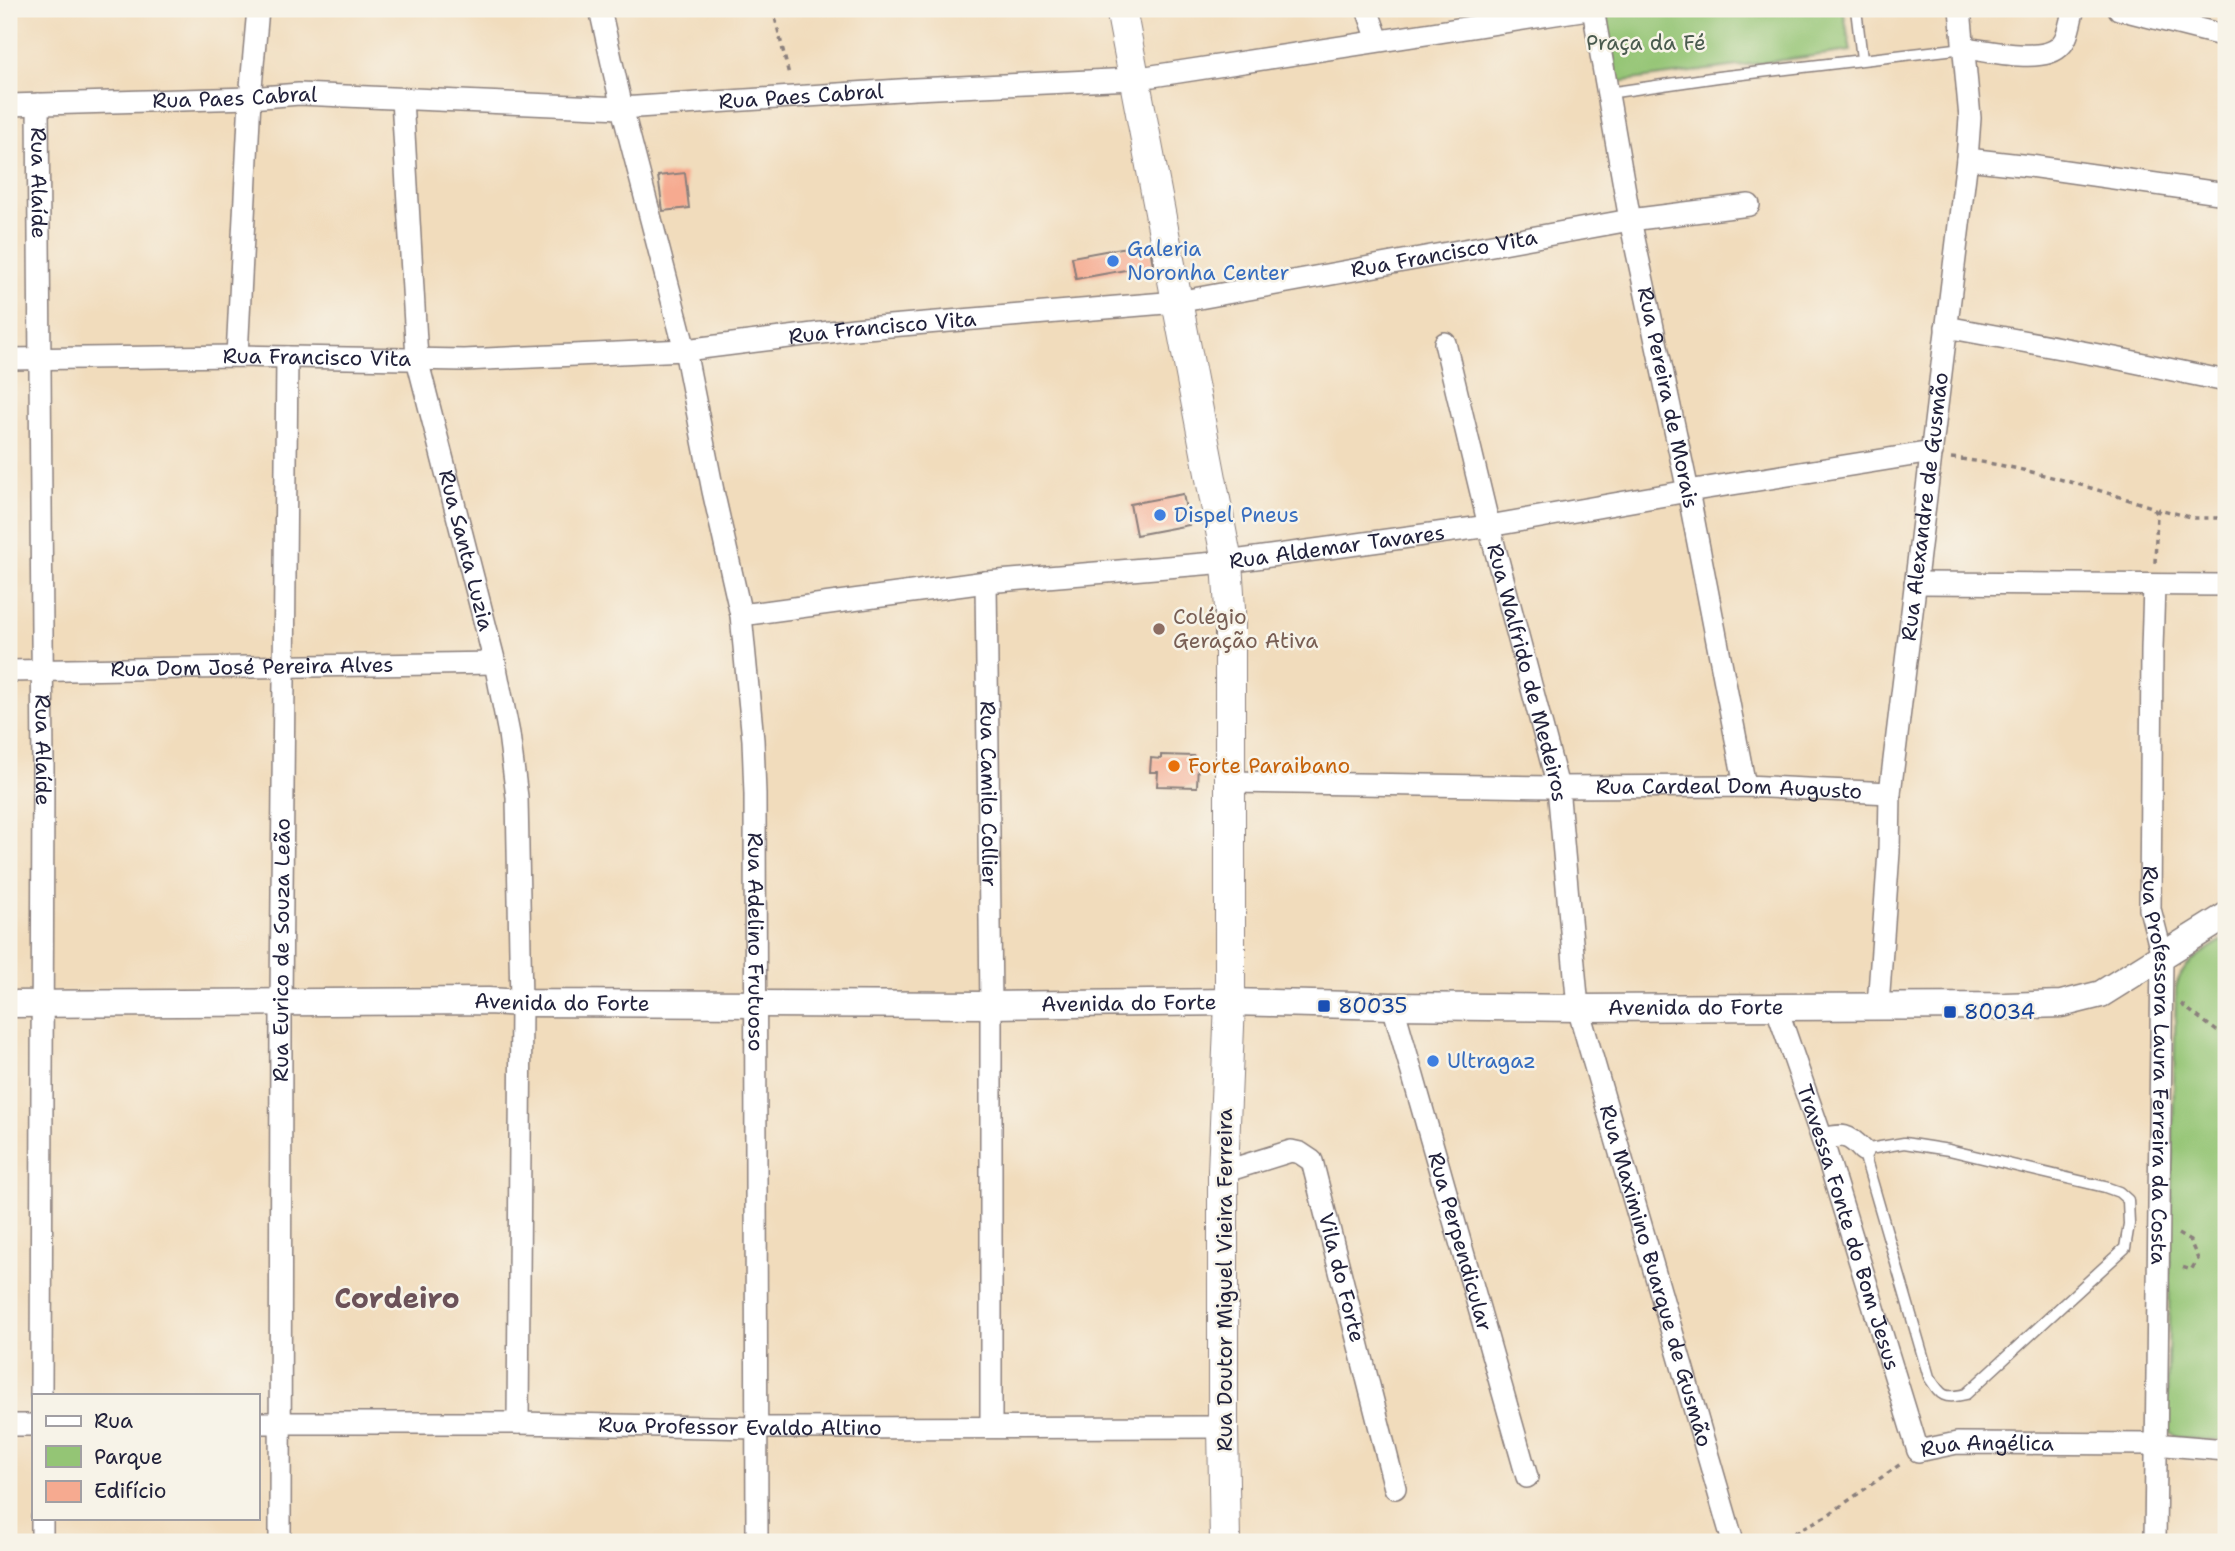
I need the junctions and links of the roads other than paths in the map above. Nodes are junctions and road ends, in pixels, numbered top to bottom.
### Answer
1 (258, 9) edge
2 (600, 9) edge
3 (1121, 9) edge
4 (1367, 9) edge
5 (1591, 9) edge
6 (1856, 9) edge
7 (1960, 9) edge
8 (2074, 9) edge
9 (2119, 9) edge
10 (2150, 13) edge
11 (2226, 36) edge
12 (1378, 40) junction
13 (1964, 48) junction
14 (1862, 59) junction
15 (1133, 79) junction
16 (1608, 93) junction
17 (250, 98) junction
18 (401, 99) junction
19 (37, 104) junction
20 (9, 105) edge
21 (622, 108) junction
22 (1967, 159) junction
23 (2226, 194) edge
24 (1749, 205) dead end
25 (1630, 220) junction
26 (1177, 302) junction
27 (1947, 327) junction
28 (1445, 343) dead end
29 (685, 351) junction
30 (237, 356) junction
31 (287, 357) junction
32 (9, 359) edge
33 (39, 359) junction
34 (416, 359) junction
35 (2226, 381) edge
36 (1931, 454) junction
37 (1688, 491) junction
38 (1489, 526) junction
39 (1227, 562) junction
40 (986, 582) junction
41 (1914, 583) junction
42 (2226, 585) edge
43 (2154, 586) junction
44 (741, 615) junction
45 (495, 663) junction
46 (285, 667) junction
47 (9, 671) edge
48 (42, 672) junction
49 (1230, 782) junction
50 (1745, 786) junction
51 (1558, 787) junction
52 (1890, 793) junction
53 (2226, 916) edge
54 (2162, 955) junction
55 (281, 1002) junction
56 (522, 1003) junction
57 (9, 1004) edge
58 (42, 1004) junction
59 (755, 1004) junction
60 (991, 1005) junction
61 (1392, 1006) junction
62 (1776, 1006) junction
63 (1878, 1006) junction
64 (1578, 1008) junction
65 (1230, 1010) junction
66 (1822, 1139) junction
67 (1863, 1150) junction
68 (1223, 1172) junction
69 (41, 1394) edge
70 (279, 1422) junction
71 (259, 1423) edge
72 (518, 1423) junction
73 (9, 1425) edge
74 (32, 1425) edge
75 (991, 1426) junction
76 (1223, 1427) junction
77 (757, 1428) junction
78 (2154, 1444) junction
79 (2226, 1450) edge
80 (1918, 1451) joint
81 (1527, 1477) dead end
82 (1395, 1488) dead end
83 (42, 1520) edge
84 (42, 1542) edge
85 (280, 1542) edge
86 (757, 1542) edge
87 (1225, 1542) edge
88 (1733, 1542) edge
89 (2155, 1542) edge

1 - 17 street
2 - 21 street, Rua Adelino Frutuoso
3 - 15 main road, Rua Doutor Miguel Vieira Ferreira
4 - 12 street
5 - 12 street, Rua Paes Cabral
5 - 16 street, Rua Pereira de Morais
6 - 14 lane
7 - 13 street, Rua Alexandre de Gusmão
8 - 13 street
9 - 10 street
10 - 11 street
12 - 15 street, Rua Paes Cabral
13 - 14 lane
13 - 22 street, Rua Alexandre de Gusmão
14 - 16 lane
15 - 21 street, Rua Paes Cabral
15 - 26 main road, Rua Doutor Miguel Vieira Ferreira
16 - 25 street, Rua Pereira de Morais
17 - 18 street, Rua Paes Cabral
17 - 19 street, Rua Paes Cabral
17 - 30 street
18 - 21 street, Rua Paes Cabral
18 - 34 street, Rua Santa Luzia
19 - 20 street, Rua Paes Cabral
19 - 33 street, Rua Alaíde
21 - 29 street, Rua Adelino Frutuoso
22 - 23 street
22 - 27 street, Rua Alexandre de Gusmão
24 - 25 street, Rua Francisco Vita
25 - 26 street, Rua Francisco Vita
25 - 37 street, Rua Pereira de Morais
26 - 29 street, Rua Francisco Vita
26 - 39 main road, Rua Doutor Miguel Vieira Ferreira
27 - 35 street
27 - 36 street, Rua Alexandre de Gusmão
28 - 38 street, Rua Walfrido de Medeiros
29 - 34 street, Rua Francisco Vita
29 - 44 street, Rua Adelino Frutuoso
30 - 31 street, Rua Francisco Vita
30 - 33 street, Rua Francisco Vita
31 - 34 street, Rua Francisco Vita
31 - 46 street, Rua Eurico de Souza Leão
32 - 33 street, Rua Francisco Vita
33 - 48 street, Rua Alaíde
34 - 45 street, Rua Santa Luzia
36 - 37 street, Rua Aldemar Tavares
36 - 41 street, Rua Alexandre de Gusmão
37 - 38 street, Rua Aldemar Tavares
37 - 50 street, Rua Pereira de Morais
38 - 39 street, Rua Aldemar Tavares
38 - 51 street, Rua Walfrido de Medeiros
39 - 40 street, Rua Aldemar Tavares
39 - 49 main road, Rua Doutor Miguel Vieira Ferreira
40 - 44 street, Rua Aldemar Tavares
40 - 60 street, Rua Camilo Collier
41 - 43 street
41 - 52 street, Rua Alexandre de Gusmão
42 - 43 street
43 - 54 street, Rua Professora Laura Ferreira da Costa
44 - 59 street, Rua Adelino Frutuoso
45 - 46 street, Rua Dom José Pereira Alves
45 - 56 street, Rua Santa Luzia
46 - 48 street, Rua Dom José Pereira Alves
46 - 55 street, Rua Eurico de Souza Leão
47 - 48 street, Rua Dom José Pereira Alves
48 - 58 street, Rua Alaíde
49 - 51 street, Rua Cardeal Dom Augusto
49 - 65 main road, Rua Doutor Miguel Vieira Ferreira
50 - 51 street, Rua Cardeal Dom Augusto
50 - 52 street, Rua Cardeal Dom Augusto
51 - 64 street, Rua Walfrido de Medeiros
52 - 63 street, Rua Alexandre de Gusmão
53 - 54 street, Avenida do Forte
54 - 63 street, Avenida do Forte
54 - 78 street, Rua Professora Laura Ferreira da Costa
55 - 56 street, Avenida do Forte
55 - 58 street, Avenida do Forte
55 - 70 street, Rua Eurico de Souza Leão
56 - 59 street, Avenida do Forte
56 - 72 street, Rua Santa Luzia
57 - 58 street, Avenida do Forte
58 - 69 street, Rua Alaíde
59 - 60 street, Avenida do Forte
59 - 77 street, Rua Adelino Frutuoso
60 - 65 street, Avenida do Forte
60 - 75 street, Rua Camilo Collier
61 - 64 street, Avenida do Forte
61 - 65 street, Avenida do Forte
61 - 81 street, Rua Perpendicular
62 - 63 street, Avenida do Forte
62 - 64 street, Avenida do Forte
62 - 66 street, Travessa Fonte do Bom Jesus
64 - 88 street, Rua Maximino Buarque de Gusmão
65 - 68 main road, Rua Doutor Miguel Vieira Ferreira
66 - 67 street
66 - 80 street, Travessa Fonte do Bom Jesus
67 - 67 lane
68 - 76 main road, Rua Doutor Miguel Vieira Ferreira
68 - 82 street, Vila do Forte
70 - 71 street, Rua Professor Evaldo Altino
70 - 72 street, Rua Professor Evaldo Altino
70 - 85 street, Rua Eurico de Souza Leão
72 - 77 street, Rua Professor Evaldo Altino
73 - 74 street
75 - 76 street, Rua Professor Evaldo Altino
75 - 77 street, Rua Professor Evaldo Altino
76 - 87 main road, Rua Doutor Miguel Vieira Ferreira
77 - 86 street, Rua Adelino Frutuoso
78 - 79 street, Rua Angélica
78 - 80 street, Rua Angélica
78 - 89 street, Rua Professora Laura Ferreira da Costa
83 - 84 street

